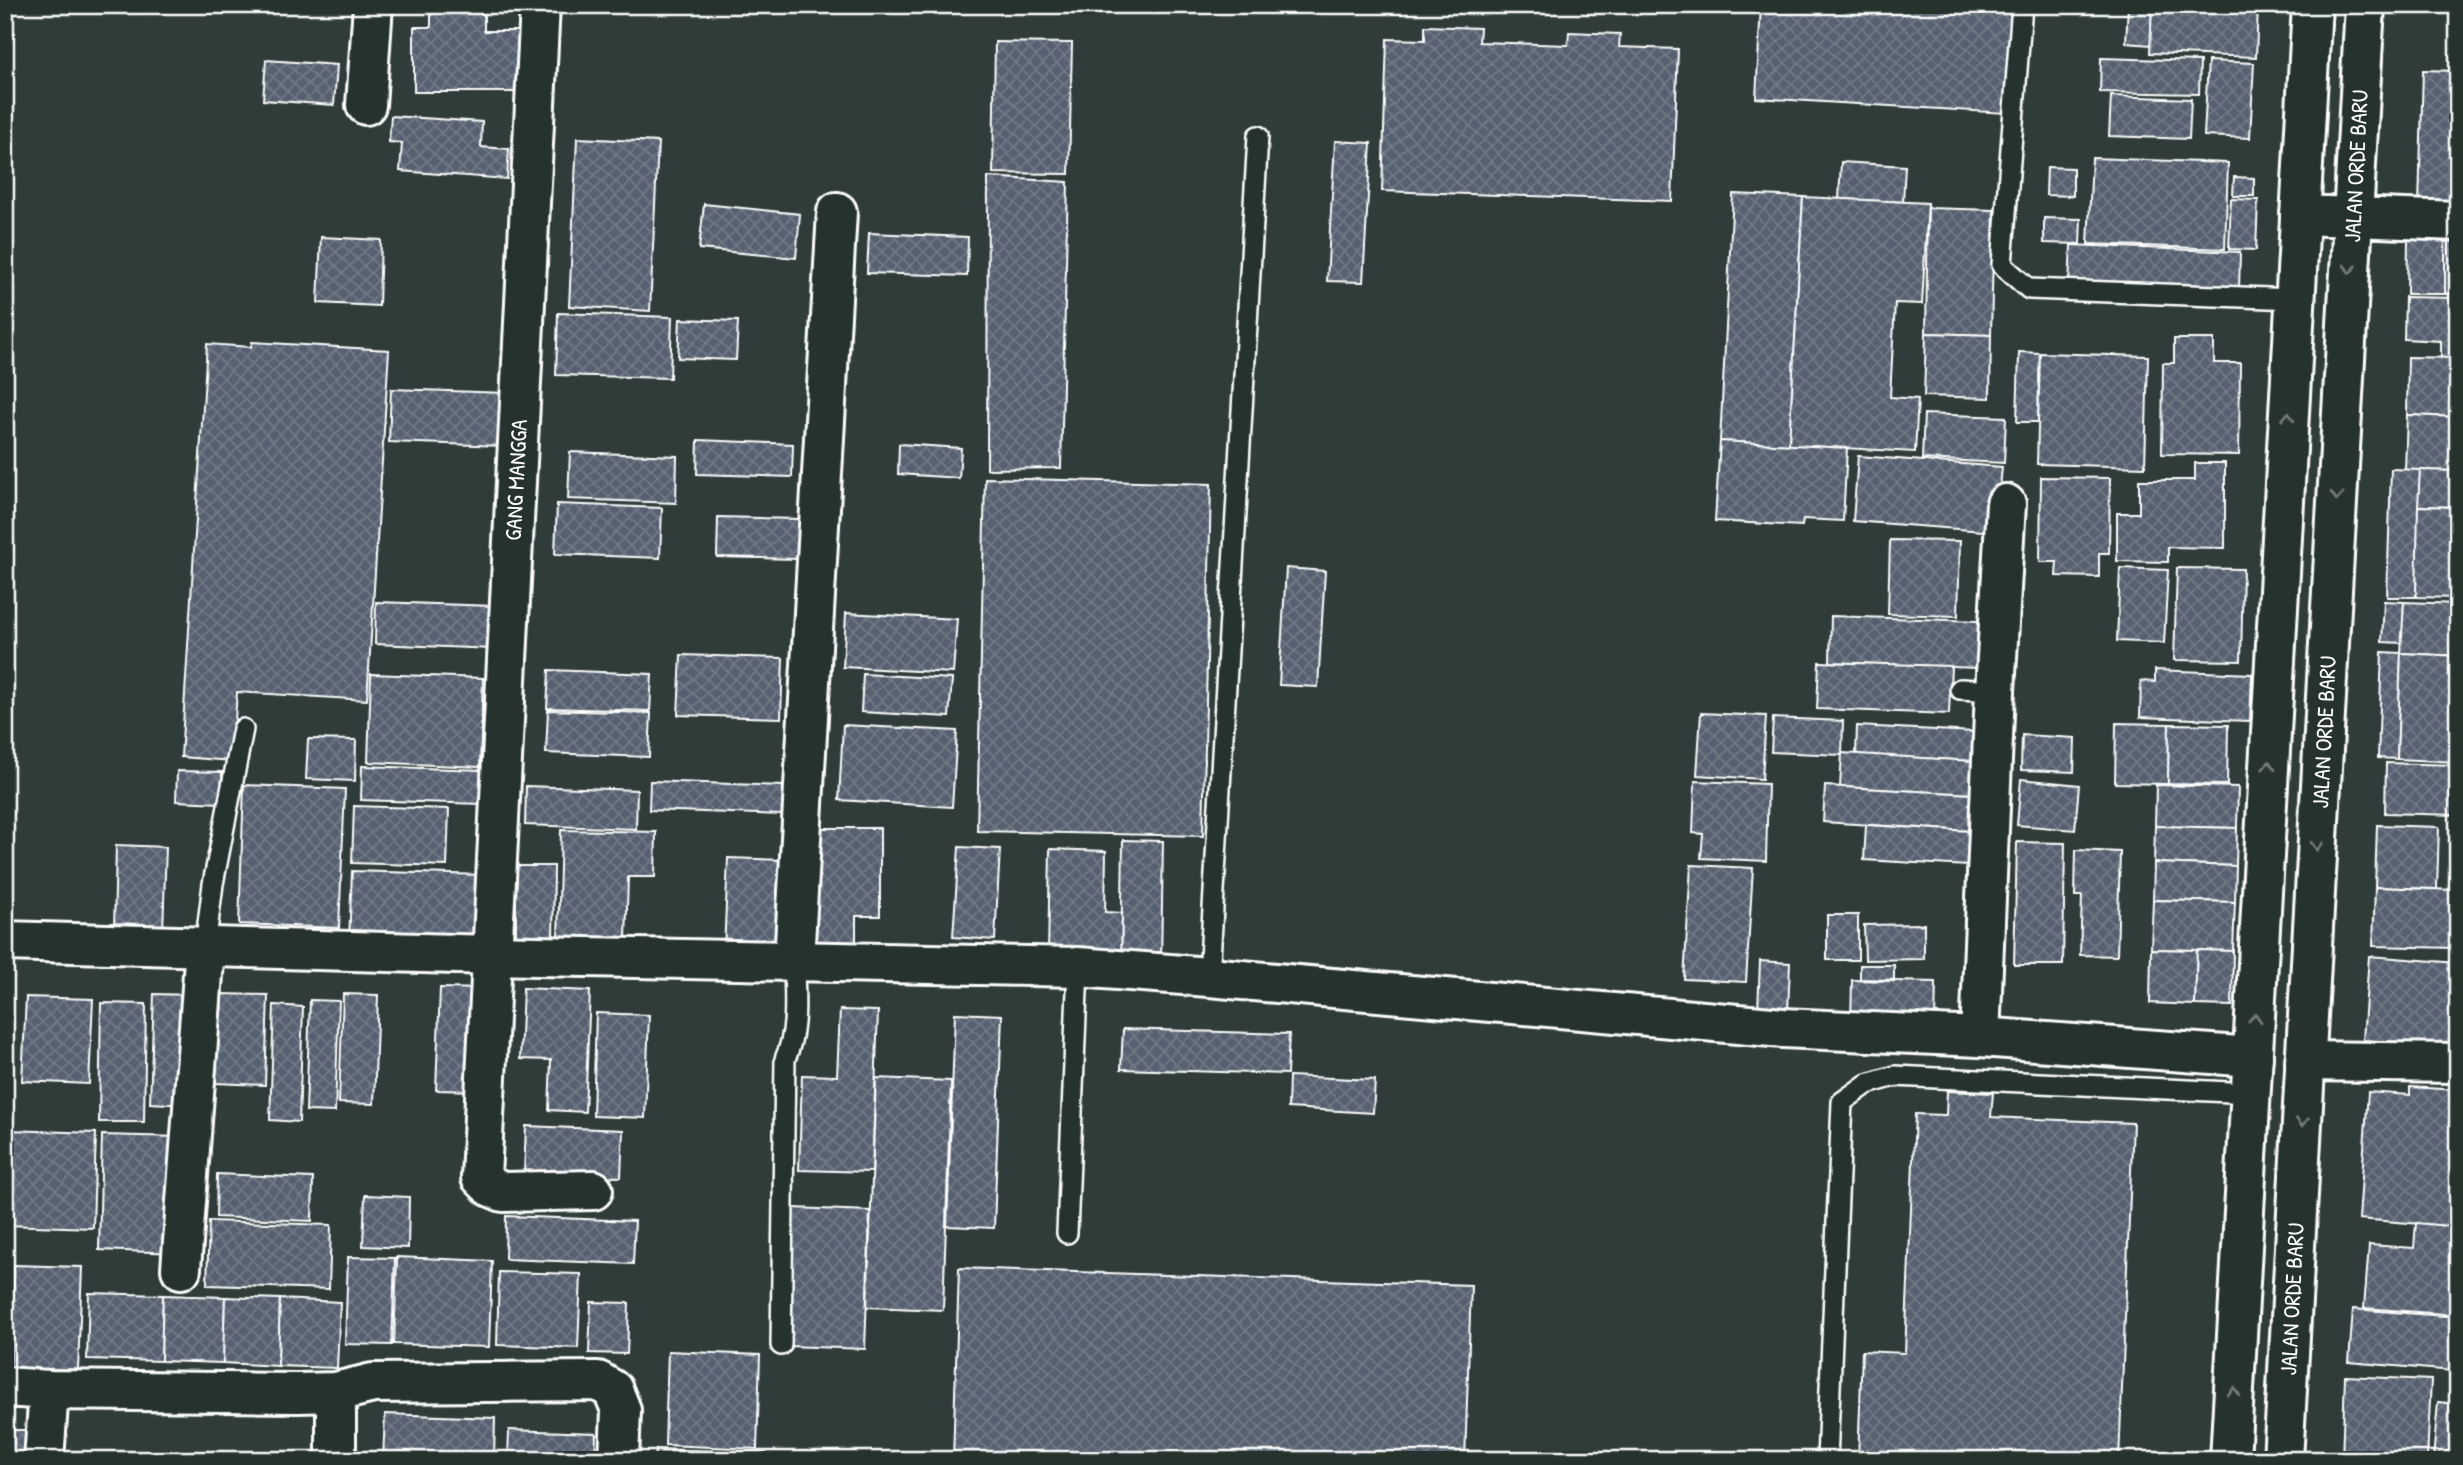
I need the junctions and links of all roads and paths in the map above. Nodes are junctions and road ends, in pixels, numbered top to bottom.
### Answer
1 (373, 5) edge
2 (540, 5) edge
3 (2022, 5) edge
4 (2312, 5) edge
5 (2365, 5) edge
6 (366, 105) dead end
7 (1258, 136) dead end
8 (837, 212) dead end
9 (2300, 215) junction
10 (2353, 216) junction
11 (2458, 221) edge
12 (2295, 299) junction
13 (2006, 504) dead end
14 (243, 729) dead end
15 (5, 941) edge
16 (205, 947) junction
17 (492, 955) junction
18 (794, 961) junction
19 (1078, 967) junction
20 (1209, 976) junction
21 (1980, 1037) junction
22 (2305, 1061) junction
23 (2458, 1063) edge
24 (2252, 1075) junction
25 (593, 1190) dead end
26 (1067, 1233) dead end
27 (181, 1269) dead end
28 (781, 1345) dead end
29 (5, 1387) edge
30 (49, 1390) junction
31 (336, 1392) junction
32 (44, 1460) edge
33 (336, 1460) edge
34 (619, 1460) edge
35 (1826, 1460) edge
36 (2230, 1460) edge
37 (2283, 1460) edge

1 - 6 street
2 - 17 street, GANG MANGGA
3 - 12 lane
4 - 9 street
5 - 10 street, JALAN ORDE BARU
7 - 20 lane
8 - 18 street
9 - 10 street
9 - 12 street
10 - 11 street
10 -> 22 street, JALAN ORDE BARU
24 -> 12 street
13 - 21 street
14 - 16 lane
15 - 16 street
16 - 17 street
16 - 27 street
17 - 18 street
17 - 25 street, GANG MANGGA
18 - 19 street
18 - 28 lane
19 - 20 street
19 - 26 lane
20 - 21 street
21 - 24 street
22 - 23 street
22 -> 37 street, JALAN ORDE BARU
24 - 35 lane
36 -> 24 street
29 - 30 street
30 - 31 street
30 - 32 street
31 - 33 street
31 - 34 street

